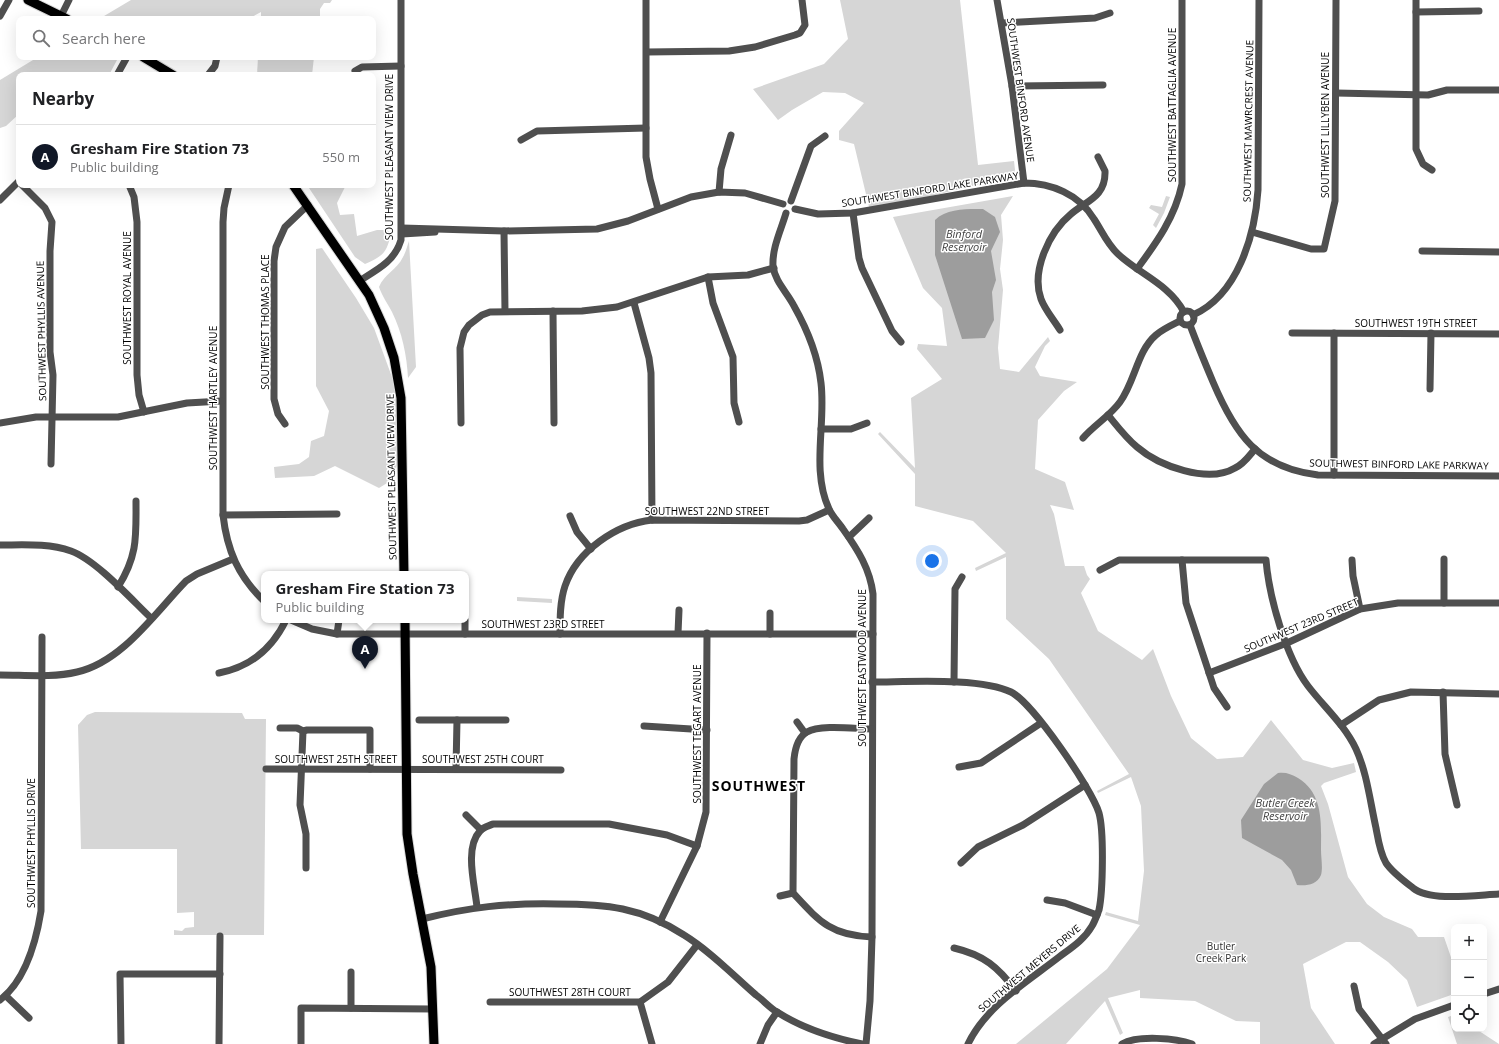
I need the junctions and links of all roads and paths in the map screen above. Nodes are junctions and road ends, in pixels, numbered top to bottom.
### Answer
1 (9, 0) edge
2 (28, 0) edge
3 (69, 0) edge
4 (401, 0) edge
5 (646, 0) edge
6 (802, 0) edge
7 (997, 0) edge
8 (1182, 0) edge
9 (1259, 0) edge
10 (1336, 0) edge
11 (1416, 0) edge
12 (1479, 11) dead end
13 (1416, 12) junction
14 (1110, 13) dead end
15 (0, 16) edge
16 (60, 16) edge
17 (65, 16) edge
18 (1002, 23) junction
19 (647, 52) junction
20 (125, 60) edge
21 (148, 60) edge
22 (216, 60) edge
23 (401, 66) junction
24 (119, 72) edge
25 (168, 72) edge
26 (210, 72) edge
27 (355, 72) dead end
28 (1103, 85) dead end
29 (1012, 86) junction
30 (1499, 90) edge
31 (1336, 93) junction
32 (1415, 94) junction
33 (646, 128) junction
34 (730, 135) dead end
35 (825, 136) dead end
36 (521, 140) dead end
37 (1098, 157) dead end
38 (1432, 170) dead end
39 (16, 184) edge
40 (1024, 184) junction
41 (25, 188) edge
42 (131, 188) edge
43 (228, 188) edge
44 (295, 188) edge
45 (719, 192) junction
46 (0, 200) edge
47 (791, 201) junction
48 (782, 204) junction
49 (308, 205) junction
50 (1083, 206) junction
51 (658, 209) junction
52 (795, 209) junction
53 (786, 213) junction
54 (853, 213) junction
55 (402, 231) junction
56 (504, 231) junction
57 (1252, 232) junction
58 (1422, 251) dead end
59 (1499, 252) edge
60 (774, 268) junction
61 (1137, 269) junction
62 (708, 277) junction
63 (359, 281) junction
64 (634, 303) junction
65 (505, 311) junction
66 (553, 311) junction
67 (1184, 312) junction
68 (1193, 315) junction
69 (1180, 321) junction
70 (1190, 325) junction
71 (1060, 330) dead end
72 (1292, 333) dead end
73 (1334, 333) junction
74 (1431, 333) junction
75 (1499, 334) edge
76 (901, 342) dead end
77 (1430, 389) dead end
78 (222, 401) junction
79 (144, 412) junction
80 (1108, 415) junction
81 (52, 417) junction
82 (739, 422) dead end
83 (0, 423) edge
84 (461, 423) dead end
85 (554, 423) dead end
86 (867, 423) dead end
87 (285, 424) dead end
88 (821, 428) junction
89 (1083, 438) dead end
90 (1255, 449) junction
91 (51, 464) dead end
92 (1334, 475) junction
93 (1499, 476) edge
94 (136, 501) dead end
95 (829, 510) junction
96 (337, 514) dead end
97 (223, 515) junction
98 (570, 516) dead end
99 (869, 518) dead end
100 (652, 520) junction
101 (849, 537) junction
102 (0, 545) edge
103 (591, 550) junction
104 (233, 559) junction
105 (1444, 559) dead end
106 (1182, 560) junction
107 (1352, 560) dead end
108 (1100, 570) dead end
109 (404, 571) edge
110 (962, 576) dead end
111 (118, 587) junction
112 (261, 598) edge
113 (1444, 603) junction
114 (1499, 603) edge
115 (1360, 609) junction
116 (679, 610) dead end
117 (770, 613) dead end
118 (151, 618) junction
119 (284, 623) edge
120 (298, 623) edge
121 (339, 623) edge
122 (405, 623) edge
123 (465, 623) edge
124 (678, 633) junction
125 (707, 633) junction
126 (338, 634) junction
127 (405, 634) junction
128 (465, 634) junction
129 (560, 634) junction
130 (770, 634) junction
131 (873, 634) junction
132 (42, 637) dead end
133 (1287, 644) junction
134 (219, 673) dead end
135 (1208, 673) junction
136 (0, 675) edge
137 (40, 675) junction
138 (872, 682) junction
139 (954, 682) junction
140 (1443, 692) junction
141 (1499, 694) edge
142 (1226, 707) dead end
143 (419, 720) dead end
144 (457, 720) junction
145 (506, 720) dead end
146 (797, 722) dead end
147 (1041, 723) junction
148 (1341, 725) junction
149 (644, 726) dead end
150 (280, 728) dead end
151 (872, 729) junction
152 (708, 730) junction
153 (303, 731) junction
154 (805, 733) junction
155 (959, 767) dead end
156 (266, 769) dead end
157 (301, 769) junction
158 (370, 769) junction
159 (406, 769) junction
160 (456, 769) junction
161 (561, 770) dead end
162 (1086, 785) junction
163 (1457, 805) dead end
164 (466, 815) dead end
165 (481, 830) junction
166 (697, 846) junction
167 (960, 863) dead end
168 (306, 868) dead end
169 (793, 893) junction
170 (1499, 894) edge
171 (780, 896) dead end
172 (1047, 900) dead end
173 (478, 907) junction
174 (1097, 915) junction
175 (422, 919) junction
176 (660, 922) junction
177 (220, 936) dead end
178 (872, 937) junction
179 (697, 945) junction
180 (954, 948) dead end
181 (351, 972) dead end
182 (220, 974) junction
183 (1354, 986) dead end
184 (1499, 989) edge
185 (1016, 991) junction
186 (1487, 993) edge
187 (3, 998) edge
188 (490, 1002) dead end
189 (640, 1002) junction
190 (1451, 1006) edge
191 (351, 1008) junction
192 (433, 1009) junction
193 (777, 1012) junction
194 (29, 1018) dead end
195 (1384, 1042) edge
196 (121, 1044) edge
197 (219, 1044) edge
198 (300, 1044) edge
199 (434, 1044) edge
200 (652, 1044) edge
201 (760, 1044) edge
202 (862, 1044) edge
203 (866, 1044) edge
204 (968, 1044) edge
205 (1122, 1044) edge
206 (1192, 1044) edge
207 (1374, 1044) edge

1 - 15 street
2 - 16 main road
3 - 17 street
4 - 23 street, SOUTHWEST PLEASANT VIEW DRIVE
5 - 19 street
6 - 19 street
7 - 18 street, SOUTHWEST BINFORD AVENUE
8 - 61 street, SOUTHWEST BATTAGLIA AVENUE
9 - 57 street, SOUTHWEST MAWRCREST AVENUE
10 - 31 street, SOUTHWEST LILLYBEN AVENUE
11 - 13 street
12 - 13 street
13 - 32 street
14 - 18 street
18 - 29 street, SOUTHWEST BINFORD AVENUE
19 - 33 street
20 - 24 street
21 - 25 main road
22 - 26 street
23 - 27 street
23 - 55 street, SOUTHWEST PLEASANT VIEW DRIVE
28 - 29 street
29 - 40 street, SOUTHWEST BINFORD AVENUE
30 - 32 street
31 - 32 street
31 - 57 street, SOUTHWEST LILLYBEN AVENUE
32 - 38 street
33 - 36 street
33 - 51 street
34 - 45 street
35 - 47 street
37 - 50 street
39 - 46 street
40 - 50 street, SOUTHWEST BINFORD LAKE PARKWAY
40 - 54 street, SOUTHWEST BINFORD LAKE PARKWAY
41 - 81 street, SOUTHWEST PHYLLIS AVENUE
42 - 79 street, SOUTHWEST ROYAL AVENUE
43 - 78 street, SOUTHWEST HARTLEY AVENUE
44 - 49 main road
45 - 48 street
45 - 51 street
47 - 48 street
47 - 52 street
48 - 53 street
49 - 63 main road
49 - 87 street, SOUTHWEST THOMAS PLACE
50 - 61 street, SOUTHWEST BINFORD LAKE PARKWAY
50 - 71 street
51 - 56 street
52 - 53 street
52 - 54 street, SOUTHWEST BINFORD LAKE PARKWAY
53 - 60 street
54 - 76 street
55 - 56 street
55 - 63 street, SOUTHWEST PLEASANT VIEW DRIVE
56 - 65 street
57 - 68 street, SOUTHWEST MAWRCREST AVENUE
58 - 59 street
60 - 62 street
60 - 88 street, SOUTHWEST EASTWOOD AVENUE
61 - 67 street, SOUTHWEST BINFORD LAKE PARKWAY
62 - 64 street
62 - 82 street
63 - 109 main road, SOUTHWEST PLEASANT VIEW DRIVE
64 - 66 street
64 - 100 street
65 - 66 street
65 - 84 street
66 - 85 street
67 - 68 street
67 - 69 street
68 - 70 street
69 - 70 street
69 - 80 street
70 - 90 street, SOUTHWEST BINFORD LAKE PARKWAY
72 - 73 street, SOUTHWEST 19TH STREET
73 - 74 street, SOUTHWEST 19TH STREET
73 - 92 street
74 - 75 street, SOUTHWEST 19TH STREET
74 - 77 street
78 - 79 street
78 - 97 street, SOUTHWEST HARTLEY AVENUE
79 - 81 street
80 - 89 street
80 - 90 street
81 - 83 street
81 - 91 street, SOUTHWEST PHYLLIS AVENUE
86 - 88 street
88 - 95 street, SOUTHWEST EASTWOOD AVENUE
90 - 92 street, SOUTHWEST BINFORD LAKE PARKWAY
92 - 93 street, SOUTHWEST BINFORD LAKE PARKWAY
94 - 111 street
95 - 100 street, SOUTHWEST 22ND STREET
95 - 101 street, SOUTHWEST EASTWOOD AVENUE
96 - 97 street
97 - 104 street, SOUTHWEST HARTLEY AVENUE
98 - 103 street
99 - 101 street
100 - 103 street, SOUTHWEST 22ND STREET
101 - 131 street, SOUTHWEST EASTWOOD AVENUE
102 - 111 street
103 - 129 street, SOUTHWEST 22ND STREET
104 - 112 street, SOUTHWEST HARTLEY AVENUE
104 - 118 street
105 - 113 street
106 - 108 street
106 - 133 street
106 - 135 street
107 - 115 street
110 - 139 street
111 - 118 street
113 - 114 street, SOUTHWEST 23RD STREET
113 - 115 street, SOUTHWEST 23RD STREET
115 - 133 street, SOUTHWEST 23RD STREET
116 - 124 street
117 - 130 street
118 - 137 street
119 - 134 street
120 - 126 street, SOUTHWEST 23RD STREET
121 - 126 street
122 - 127 main road
123 - 128 street
124 - 125 street, SOUTHWEST 23RD STREET
124 - 129 street, SOUTHWEST 23RD STREET
125 - 130 street, SOUTHWEST 23RD STREET
125 - 152 street, SOUTHWEST TEGART AVENUE
126 - 127 street, SOUTHWEST 23RD STREET
127 - 128 street, SOUTHWEST 23RD STREET
127 - 159 main road
128 - 129 street, SOUTHWEST 23RD STREET
130 - 131 street, SOUTHWEST 23RD STREET
131 - 138 street, SOUTHWEST EASTWOOD AVENUE
132 - 137 street, SOUTHWEST PHYLLIS DRIVE
133 - 135 street, SOUTHWEST 23RD STREET
133 - 148 street
135 - 142 street
136 - 137 street
137 - 187 street, SOUTHWEST PHYLLIS DRIVE
138 - 139 street, SOUTHWEST MEYERS DRIVE
138 - 151 street, SOUTHWEST EASTWOOD AVENUE
139 - 147 street, SOUTHWEST MEYERS DRIVE
140 - 141 street
140 - 148 street
140 - 163 street
143 - 144 street
144 - 145 street
144 - 160 street
146 - 154 street
147 - 155 street
147 - 162 street, SOUTHWEST MEYERS DRIVE
148 - 170 street
149 - 152 street
150 - 153 street
151 - 154 street
151 - 178 street, SOUTHWEST EASTWOOD AVENUE
152 - 166 street, SOUTHWEST TEGART AVENUE
153 - 157 street
153 - 158 street
154 - 169 street
156 - 157 street, SOUTHWEST 25TH STREET
157 - 158 street, SOUTHWEST 25TH STREET
157 - 168 street
158 - 159 street, SOUTHWEST 25TH STREET
159 - 160 street, SOUTHWEST 25TH COURT
159 - 175 main road
160 - 161 street, SOUTHWEST 25TH COURT
162 - 167 street
162 - 174 street, SOUTHWEST MEYERS DRIVE
164 - 165 street
165 - 166 street
165 - 173 street
166 - 176 street, SOUTHWEST TEGART AVENUE
169 - 171 street
169 - 178 street
172 - 174 street
173 - 175 street
173 - 176 street
174 - 185 street, SOUTHWEST MEYERS DRIVE
175 - 192 main road
176 - 179 street
177 - 182 street
178 - 203 street, SOUTHWEST EASTWOOD AVENUE
179 - 189 street, SOUTHWEST 28TH COURT
179 - 193 street
180 - 185 street
181 - 191 street
182 - 196 street
182 - 197 street
183 - 195 street
184 - 186 street
185 - 204 street, SOUTHWEST MEYERS DRIVE
187 - 194 street
188 - 189 street, SOUTHWEST 28TH COURT
189 - 200 street
190 - 195 street
191 - 192 street
191 - 198 street
192 - 199 main road
193 - 201 street
193 - 202 street
195 - 207 street
205 - 206 street

